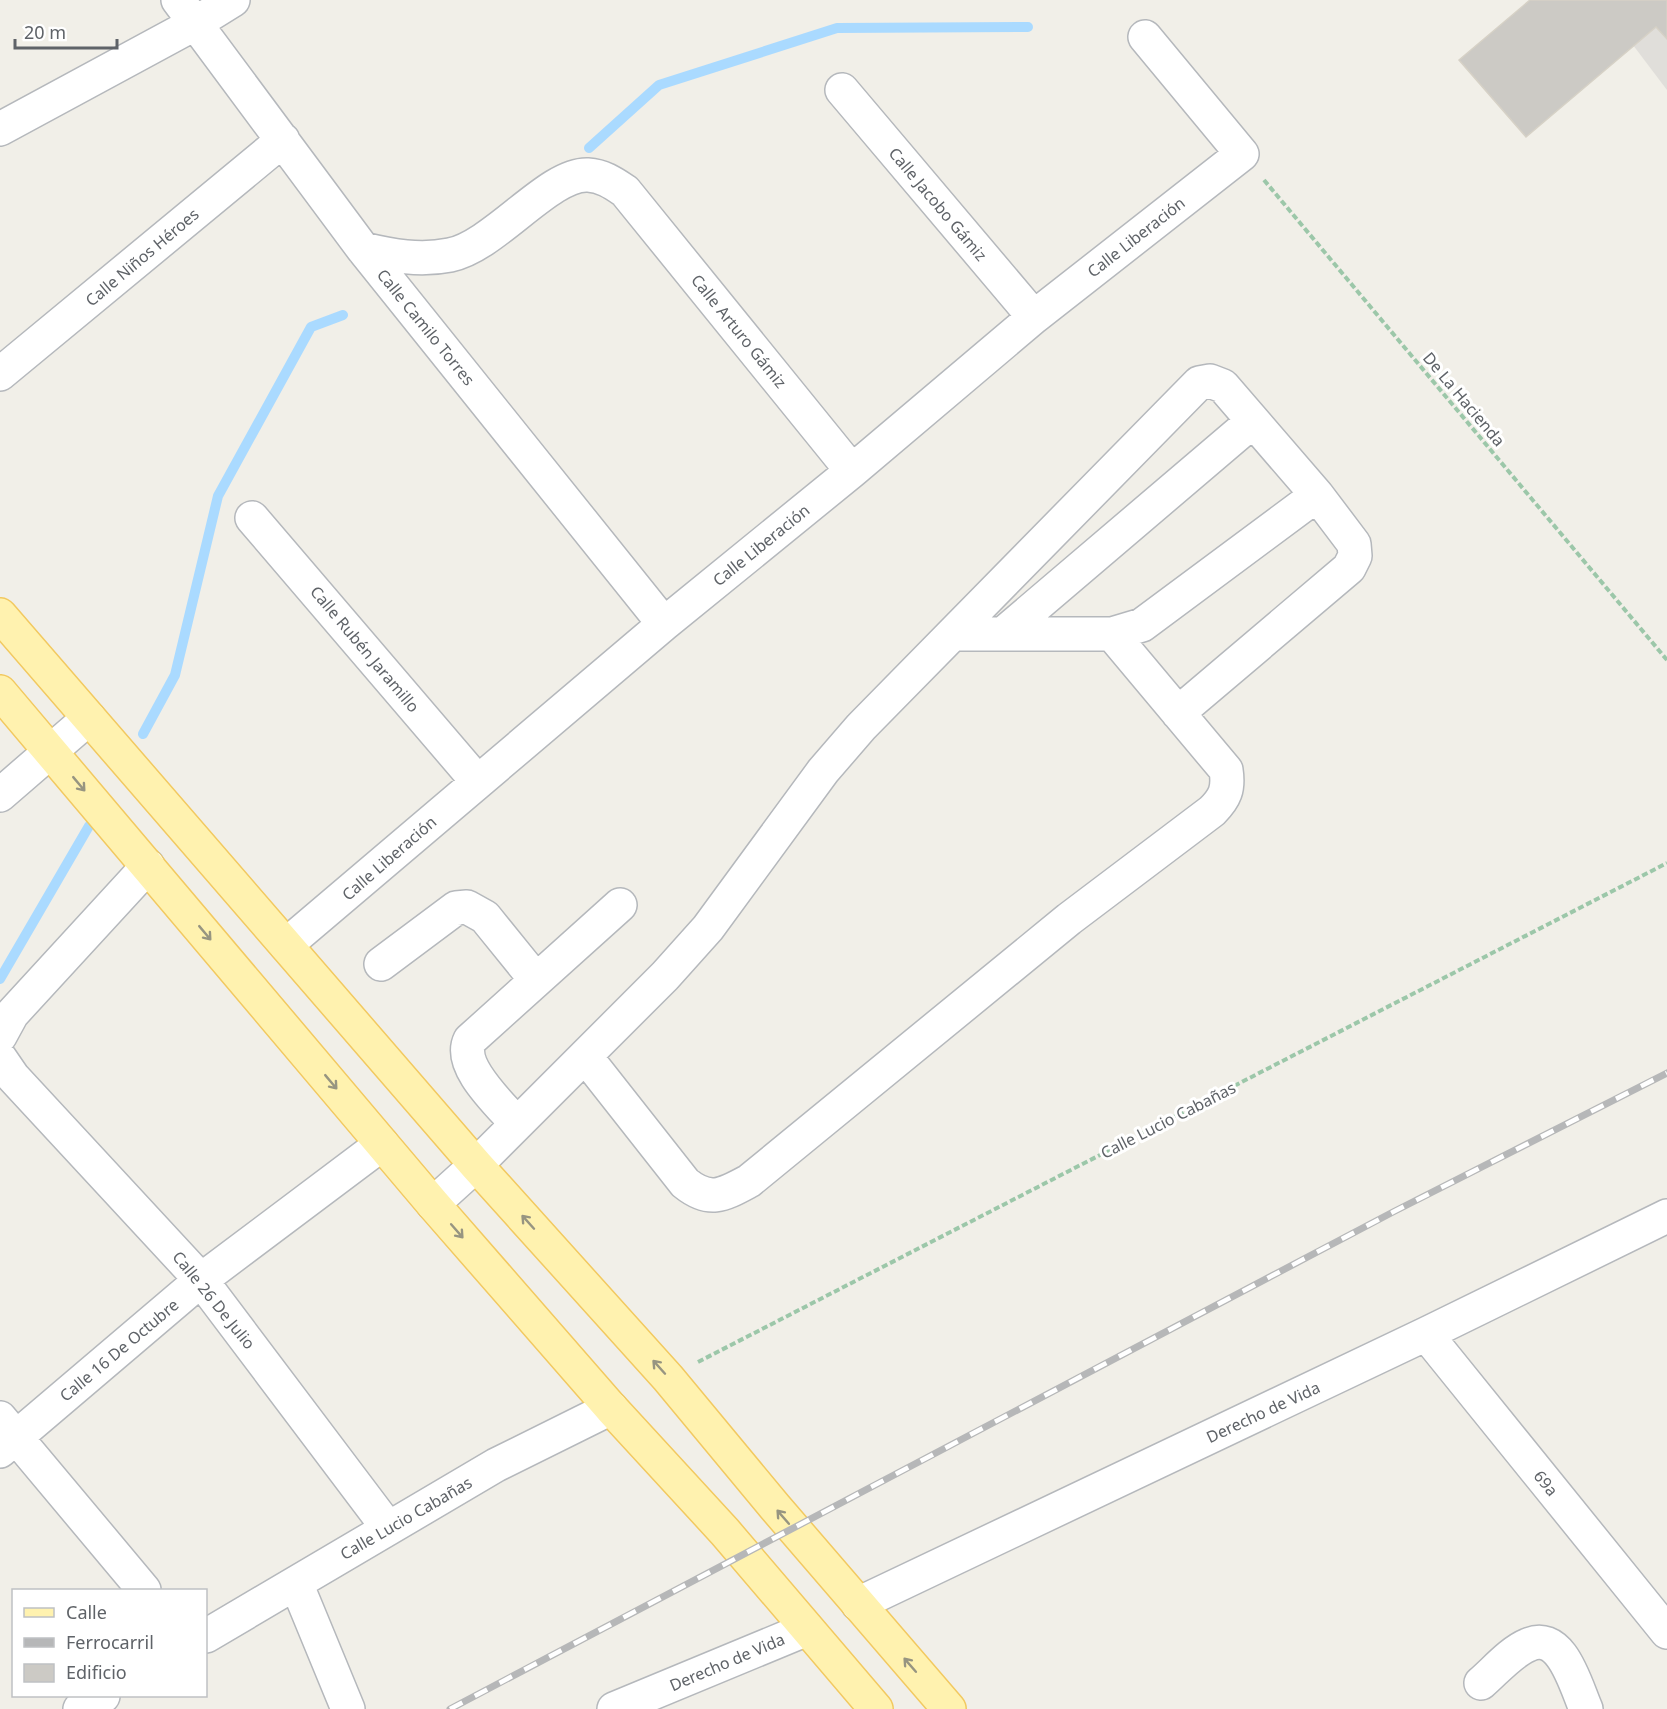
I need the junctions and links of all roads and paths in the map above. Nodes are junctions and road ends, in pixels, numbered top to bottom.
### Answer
1 (233, 0) edge
2 (187, 12) edge
3 (1145, 37) dead end
4 (842, 90) dead end
5 (0, 129) edge
6 (284, 140) junction
7 (1242, 154) junction
8 (363, 249) junction
9 (1034, 317) junction
10 (0, 374) edge
11 (1253, 421) junction
12 (852, 471) junction
13 (1317, 495) junction
14 (252, 518) dead end
15 (0, 615) edge
16 (664, 624) junction
17 (1004, 633) junction
18 (954, 634) junction
19 (1112, 634) junction
20 (1667, 660) edge
21 (0, 692) edge
22 (1178, 712) junction
23 (89, 718) junction
24 (51, 750) junction
25 (477, 781) junction
26 (0, 795) edge
27 (1667, 863) edge
28 (148, 866) junction
29 (620, 905) dead end
30 (286, 945) junction
31 (381, 964) dead end
32 (536, 980) junction
33 (0, 1036) edge
34 (585, 1056) junction
35 (0, 1058) edge
36 (517, 1124) junction
37 (382, 1143) junction
38 (476, 1165) junction
39 (433, 1204) junction
40 (1667, 1215) edge
41 (201, 1280) junction
42 (1426, 1334) junction
43 (669, 1378) junction
44 (611, 1408) junction
45 (6, 1435) edge
46 (388, 1528) junction
47 (296, 1583) junction
48 (143, 1589) edge
49 (858, 1604) junction
50 (807, 1629) junction
51 (1667, 1632) edge
52 (207, 1635) edge
53 (1481, 1683) dead end
54 (100, 1697) edge
55 (80, 1709) edge
56 (348, 1709) edge
57 (614, 1709) edge
58 (876, 1709) edge
59 (949, 1709) edge
60 (1586, 1709) edge

1 - 2 street
2 - 5 street
2 - 6 street, Calle Camilo Torres
3 - 7 street
4 - 9 street, Calle Jacobo Gámiz
6 - 8 street, Calle Camilo Torres
6 - 10 street, Calle Niños Héroes
7 - 9 street, Calle Liberación
7 - 20 path, De La Hacienda
8 - 12 street, Calle Arturo Gámiz
8 - 16 street, Calle Camilo Torres
9 - 12 street, Calle Liberación
11 - 13 street
11 - 17 street
11 - 18 street
12 - 16 street, Calle Liberación
13 - 19 street
13 - 22 street
14 - 25 street, Calle Rubén Jaramillo
15 - 23 main road
16 - 25 street, Calle Liberación
17 - 18 street
17 - 19 street
18 - 34 street
19 - 22 street
21 - 24 main road
22 - 34 street
23 - 24 street
23 - 30 main road
24 - 26 street
24 -> 28 main road
25 - 30 street, Calle Liberación
27 - 43 path, Calle Lucio Cabañas
28 - 33 street
28 -> 37 main road
29 - 32 street
30 - 38 main road
31 - 32 street
32 - 36 street
34 - 36 street
35 - 41 street, Calle 26 De Julio
36 - 38 street
37 - 39 main road
37 - 41 street, Calle 16 De Octubre
38 - 39 street
43 -> 38 main road
39 -> 44 main road
40 - 42 street, Derecho de Vida
41 - 45 street, Calle 16 De Octubre
41 - 46 street, Calle 26 De Julio
42 - 49 street, Derecho de Vida
42 - 51 street, 69a
49 -> 43 main road
44 - 46 street, Calle Lucio Cabañas
44 - 50 main road
45 - 48 street
46 - 47 street, Calle Lucio Cabañas
47 - 52 street, Calle Lucio Cabañas
47 - 56 street
59 -> 49 main road
50 - 57 street, Derecho de Vida
50 - 58 main road
53 - 60 street
54 - 55 street

